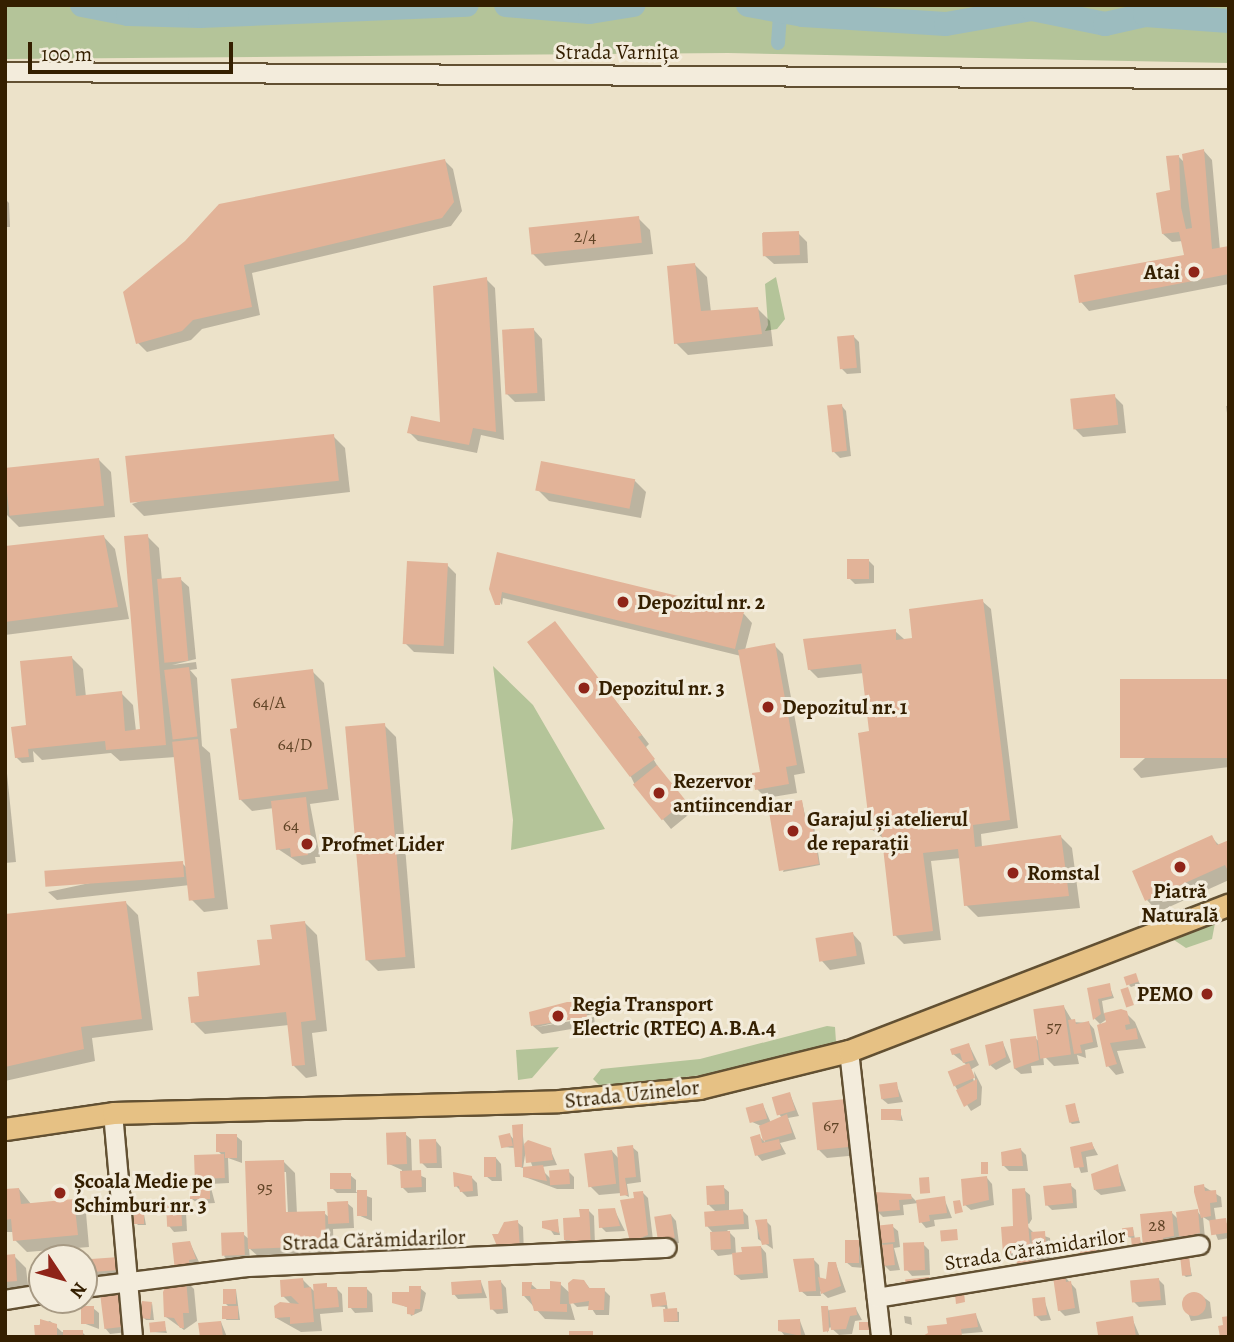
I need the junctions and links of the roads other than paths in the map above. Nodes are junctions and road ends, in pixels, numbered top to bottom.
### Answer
1 (5, 72) edge
2 (1229, 79) edge
3 (1229, 904) edge
4 (849, 1051) junction
5 (113, 1113) junction
6 (5, 1129) edge
7 (1200, 1245) dead end
8 (667, 1248) dead end
9 (126, 1281) junction
10 (98, 1286) edge
11 (28, 1296) edge
12 (877, 1298) junction
13 (5, 1300) edge
14 (133, 1337) edge
15 (881, 1337) edge

1 - 2 street, Strada Varnița
3 - 4 main road, Strada Uzinelor
4 - 5 main road, Strada Uzinelor
4 - 12 street
5 - 6 main road, Strada Uzinelor
5 - 9 street
7 - 12 street, Strada Cărămidarilor
8 - 9 street, Strada Cărămidarilor
9 - 10 street, Strada Cărămidarilor
9 - 14 street
11 - 13 street
12 - 15 street

